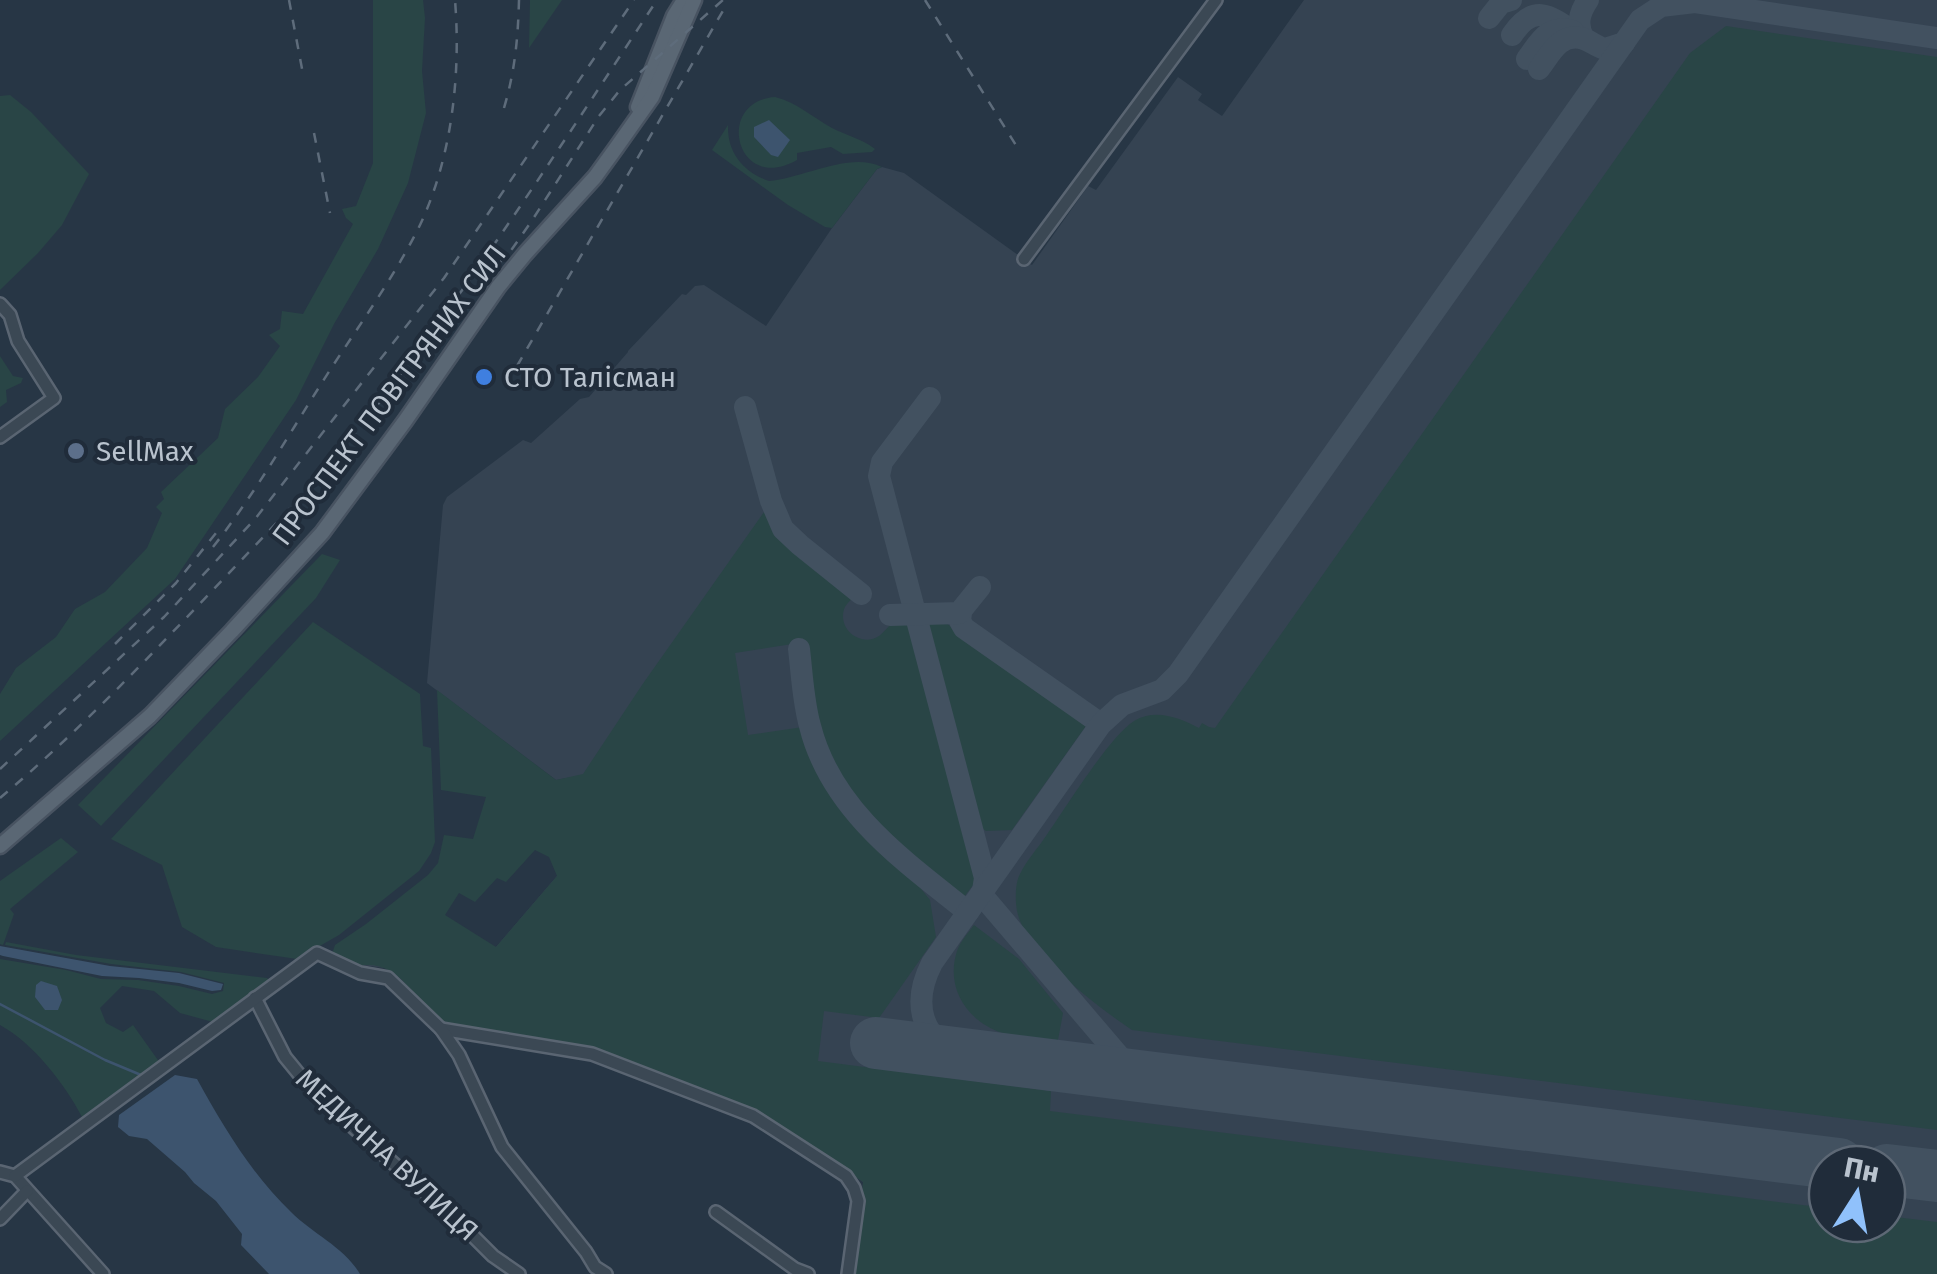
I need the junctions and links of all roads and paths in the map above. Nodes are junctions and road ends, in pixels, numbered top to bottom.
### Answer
1 (684, 0) edge
2 (694, 0) edge
3 (1216, 0) edge
4 (630, 126) junction
5 (1024, 260) dead end
6 (0, 304) edge
7 (0, 437) edge
8 (0, 846) edge
9 (255, 998) junction
10 (441, 1029) junction
11 (0, 1172) edge
12 (15, 1176) junction
13 (27, 1190) junction
14 (716, 1212) dead end
15 (0, 1220) edge
16 (493, 1256) junction
17 (596, 1272) edge
18 (103, 1274) edge
19 (501, 1274) edge
20 (519, 1274) edge
21 (808, 1274) edge
22 (848, 1274) edge

1 - 4 main road, ПРОСПЕКТ ПОВІТРЯНИХ СИЛ
2 - 4 main road, ПРОСПЕКТ ПОВІТРЯНИХ СИЛ
3 - 5 street
4 - 8 main road, ПРОСПЕКТ ПОВІТРЯНИХ СИЛ
6 - 7 street
9 - 10 street
9 - 12 street
9 - 16 street, МЕДИЧНА ВУЛИЦЯ
10 - 17 street
10 - 22 street
11 - 12 street
12 - 13 street
13 - 15 street
13 - 18 street
14 - 21 street
16 - 19 street, МЕДИЧНА ВУЛИЦЯ
16 - 20 street, МЕДИЧНА ВУЛИЦЯ

